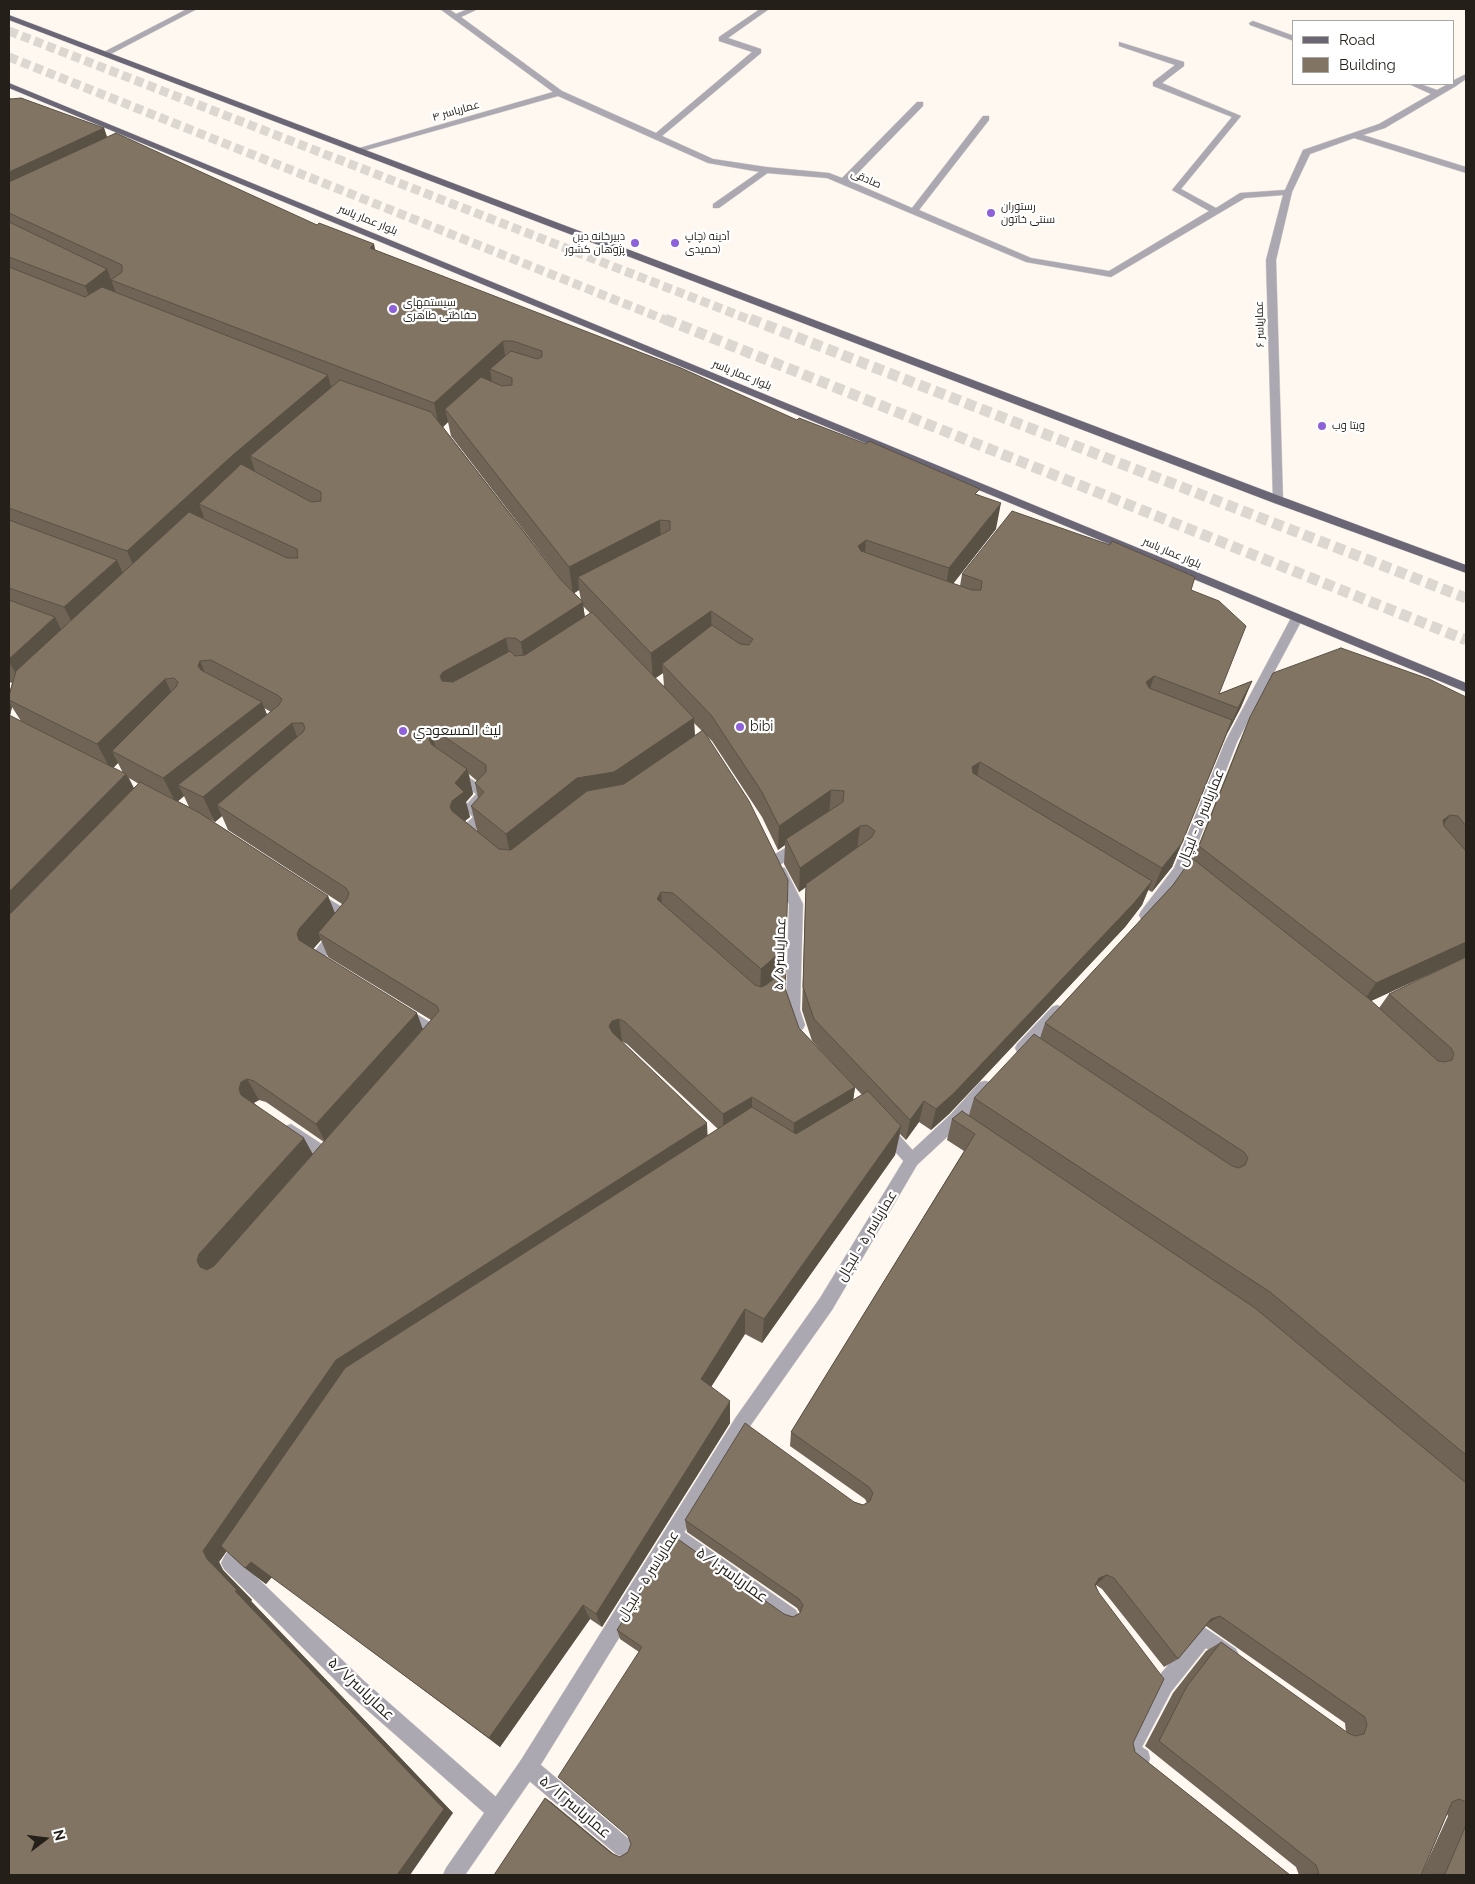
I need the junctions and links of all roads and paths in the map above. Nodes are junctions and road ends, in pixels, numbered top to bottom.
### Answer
1 (193, 9) edge
2 (444, 9) edge
3 (474, 9) edge
4 (765, 9) edge
5 (455, 17) junction
6 (9, 18) edge
7 (1253, 23) dead end
8 (1292, 38) edge
9 (1122, 44) dead end
10 (104, 54) junction
11 (9, 84) edge
12 (1416, 85) edge
13 (1450, 85) edge
14 (1437, 93) junction
15 (559, 94) junction
16 (920, 104) dead end
17 (986, 118) dead end
18 (1356, 136) junction
19 (656, 137) junction
20 (359, 151) junction
21 (766, 170) junction
22 (1466, 170) edge
23 (844, 182) junction
24 (1288, 192) junction
25 (716, 206) dead end
26 (913, 212) junction
27 (1217, 212) junction
28 (1278, 500) junction
29 (1466, 569) edge
30 (1297, 618) junction
31 (1466, 688) edge
32 (443, 765) edge
33 (812, 836) edge
34 (480, 843) edge
35 (767, 846) edge
36 (775, 861) junction
37 (308, 891) edge
38 (1137, 925) edge
39 (341, 973) edge
40 (794, 974) junction
41 (780, 985) edge
42 (1065, 1003) edge
43 (390, 1004) edge
44 (802, 1036) edge
45 (1025, 1045) junction
46 (426, 1049) edge
47 (1041, 1056) edge
48 (1012, 1059) edge
49 (992, 1079) edge
50 (955, 1120) junction
51 (879, 1124) edge
52 (283, 1125) edge
53 (972, 1131) edge
54 (329, 1157) edge
55 (912, 1160) junction
56 (742, 1423) junction
57 (757, 1434) edge
58 (252, 1531) edge
59 (674, 1534) junction
60 (790, 1616) edge
61 (1243, 1664) edge
62 (528, 1767) junction
63 (1154, 1768) edge
64 (497, 1810) junction
65 (622, 1847) edge
66 (453, 1875) edge

1 - 10 street
2 - 5 street, صادقی
3 - 5 street
4 - 19 street
5 - 15 street, صادقی
6 - 10 main road
7 - 8 street
9 - 27 street
10 - 20 main road
11 - 30 main road, بلوار عمار یاسر
12 - 14 street
13 - 14 street
14 - 18 street
15 - 19 street, صادقی
15 - 20 street, عماریاسر ۴
16 - 23 street
17 - 26 street
18 - 22 street
18 - 24 street, عماریاسر ۶
19 - 21 street, صادقی
20 - 28 main road
21 - 23 street, صادقی
21 - 25 street
23 - 26 street, صادقی
24 - 27 street, صادقی
24 - 28 street, عماریاسر ۶
26 - 27 street, صادقی
28 - 29 main road
30 - 31 main road, بلوار عمار یاسر
30 - 38 street, عماریاسر ۵ - لبچال
32 - 34 street
33 - 36 lane
35 - 36 street, عماریاسر۵/۵
36 - 40 street, عماریاسر۵/۵
37 - 39 street
40 - 41 street
40 - 44 street, عماریاسر۵/۵
42 - 45 street
43 - 46 street
45 - 47 street
45 - 48 street
49 - 50 street, عماریاسر ۵ - لبچال
50 - 53 street
50 - 55 street, عماریاسر ۵ - لبچال
51 - 55 street
52 - 54 street
55 - 56 street, عماریاسر ۵ - لبچال
56 - 57 street
56 - 59 street, عماریاسر ۵ - لبچال
58 - 64 street, عماریاسر۵/۷
59 - 60 street, عماریاسر۵/۱۰
59 - 62 street, عماریاسر ۵ - لبچال
61 - 63 street
62 - 64 street, عماریاسر ۵ - لبچال
62 - 65 street, عماریاسر۵/۱۲
64 - 66 street, عماریاسر ۵ - لبچال

